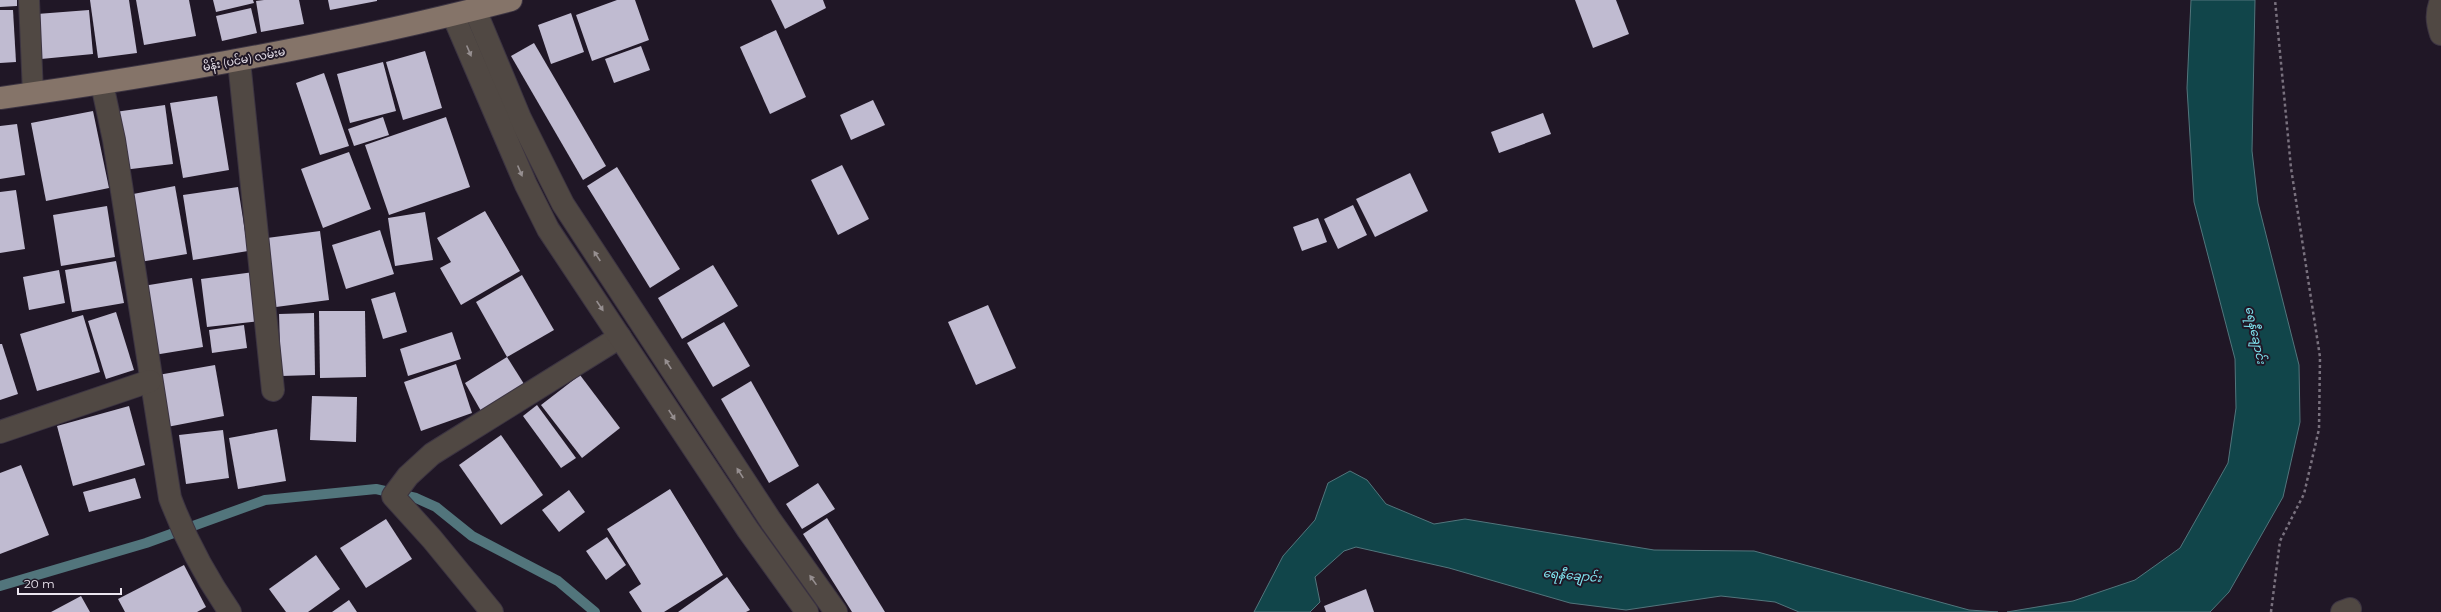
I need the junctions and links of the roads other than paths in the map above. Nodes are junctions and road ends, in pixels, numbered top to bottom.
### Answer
1 (29, 0) edge
2 (511, 0) edge
3 (2441, 1) edge
4 (464, 6) edge
5 (2441, 34) edge
6 (239, 61) junction
7 (102, 84) junction
8 (33, 93) junction
9 (0, 98) edge
10 (620, 337) junction
11 (150, 381) junction
12 (273, 390) dead end
13 (0, 432) edge
14 (230, 612) edge
15 (492, 612) edge
16 (807, 612) edge
17 (836, 612) edge

1 - 8 lane
2 - 4 main road, မိန်း (ပင်မ) လမ်းမ
3 - 5 street
4 - 6 main road, မိန်း (ပင်မ) လမ်းမ
4 -> 10 street
17 -> 4 street
6 - 7 main road, မိန်း (ပင်မ) လမ်းမ
6 - 12 street
7 - 8 main road, မိန်း (ပင်မ) လမ်းမ
7 - 11 street
8 - 9 main road, မိန်း (ပင်မ) လမ်းမ
10 - 15 street
10 -> 16 street
11 - 13 street
11 - 14 street

